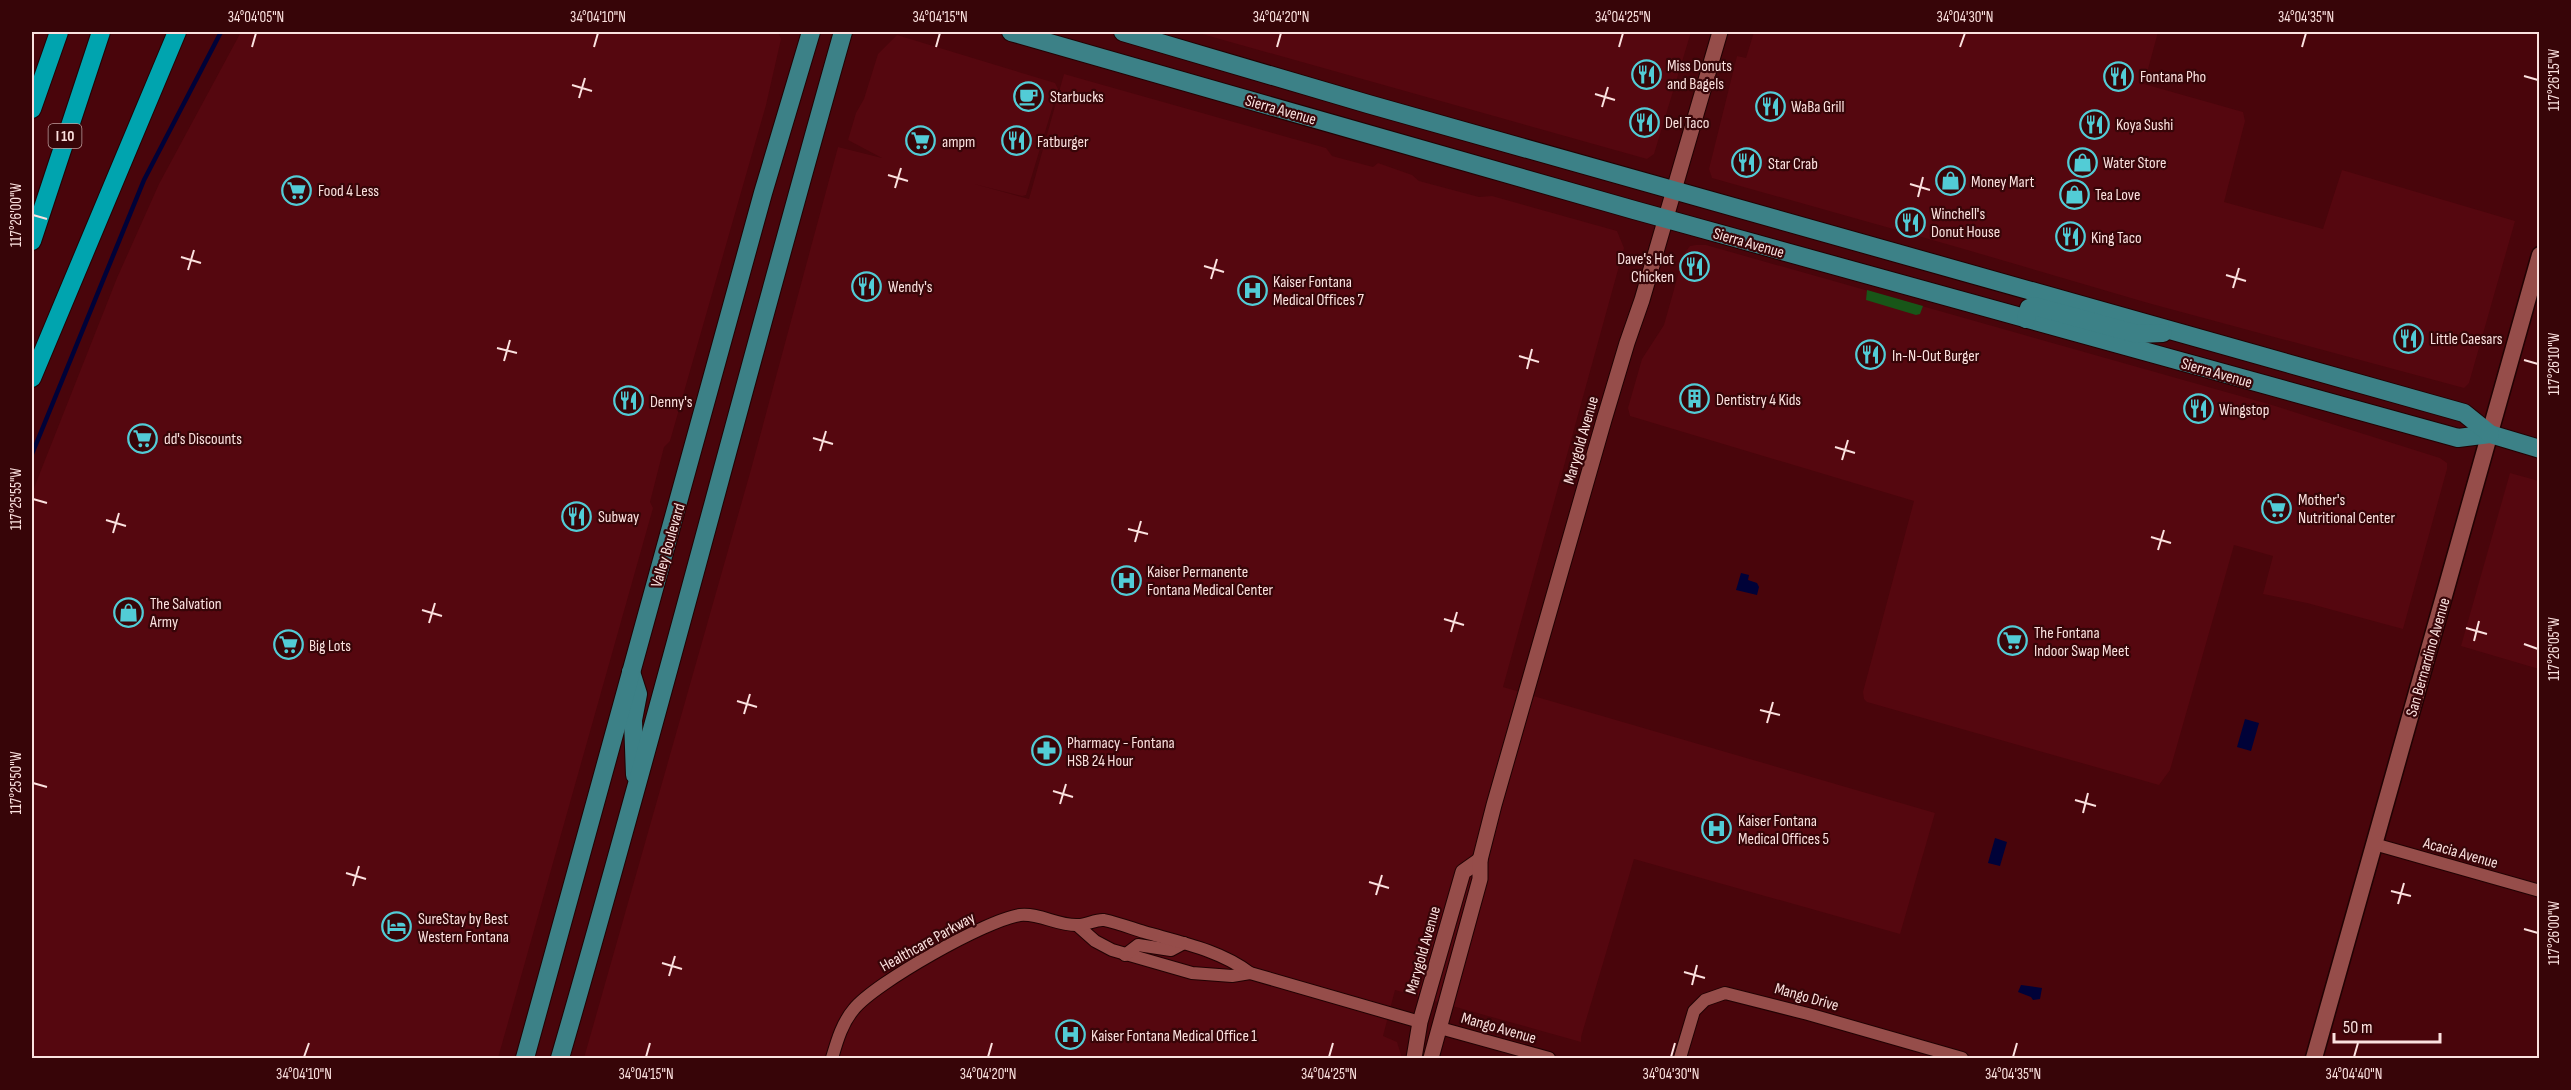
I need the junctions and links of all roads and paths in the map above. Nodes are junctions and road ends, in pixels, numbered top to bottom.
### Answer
1 (58, 32) edge
2 (100, 32) edge
3 (177, 32) edge
4 (811, 32) edge
5 (843, 32) edge
6 (1011, 32) edge
7 (1123, 32) edge
8 (1720, 32) edge
9 (32, 109) edge
10 (1674, 190) junction
11 (1666, 218) junction
12 (32, 241) edge
13 (2540, 255) edge
14 (2026, 319) junction
15 (2179, 332) junction
16 (32, 378) edge
17 (2490, 435) junction
18 (2540, 449) edge
19 (631, 672) junction
20 (636, 791) junction
21 (2374, 844) junction
22 (1480, 860) junction
23 (2540, 891) edge
24 (1077, 925) junction
25 (1184, 943) junction
26 (1125, 954) junction
27 (1250, 973) junction
28 (1420, 1022) junction
29 (1440, 1028) junction
30 (2317, 1058) edge
31 (525, 1059) edge
32 (560, 1059) edge
33 (831, 1059) edge
34 (1414, 1059) edge
35 (1422, 1059) edge
36 (1431, 1059) edge
37 (1549, 1059) edge
38 (1680, 1059) edge
39 (1962, 1059) edge

1 - 9 highway, I 10
2 - 12 highway, I 10
3 - 16 highway
4 - 19 main road, Valley Boulevard
5 - 20 main road, Valley Boulevard
6 - 11 main road, Sierra Avenue
7 - 10 main road, Sierra Avenue
8 - 10 street, Marygold Avenue
10 - 11 street, Marygold Avenue
10 - 15 main road, Sierra Avenue
11 - 14 main road, Sierra Avenue
11 - 22 street, Marygold Avenue
13 - 17 main road, San Bernardino Avenue
14 - 15 main road
14 - 17 main road, Sierra Avenue
15 - 17 main road, Sierra Avenue
17 - 18 main road, Sierra Avenue
17 - 21 main road, San Bernardino Avenue
19 - 20 main road
19 - 31 main road, Valley Boulevard
20 - 32 main road, Valley Boulevard
21 - 23 street, Acacia Avenue
21 - 30 main road, San Bernardino Avenue
22 - 28 street
22 - 29 street, Marygold Avenue
24 - 25 street, Healthcare Parkway
24 - 26 street, Healthcare Parkway
24 - 33 street, Healthcare Parkway
25 - 26 street
25 - 27 street, Healthcare Parkway
26 - 27 street, Healthcare Parkway
27 - 28 street, Healthcare Parkway
28 - 34 street
28 - 35 street
29 - 36 street, Marygold Avenue
29 - 37 street, Mango Avenue
38 - 39 street, Mango Drive

